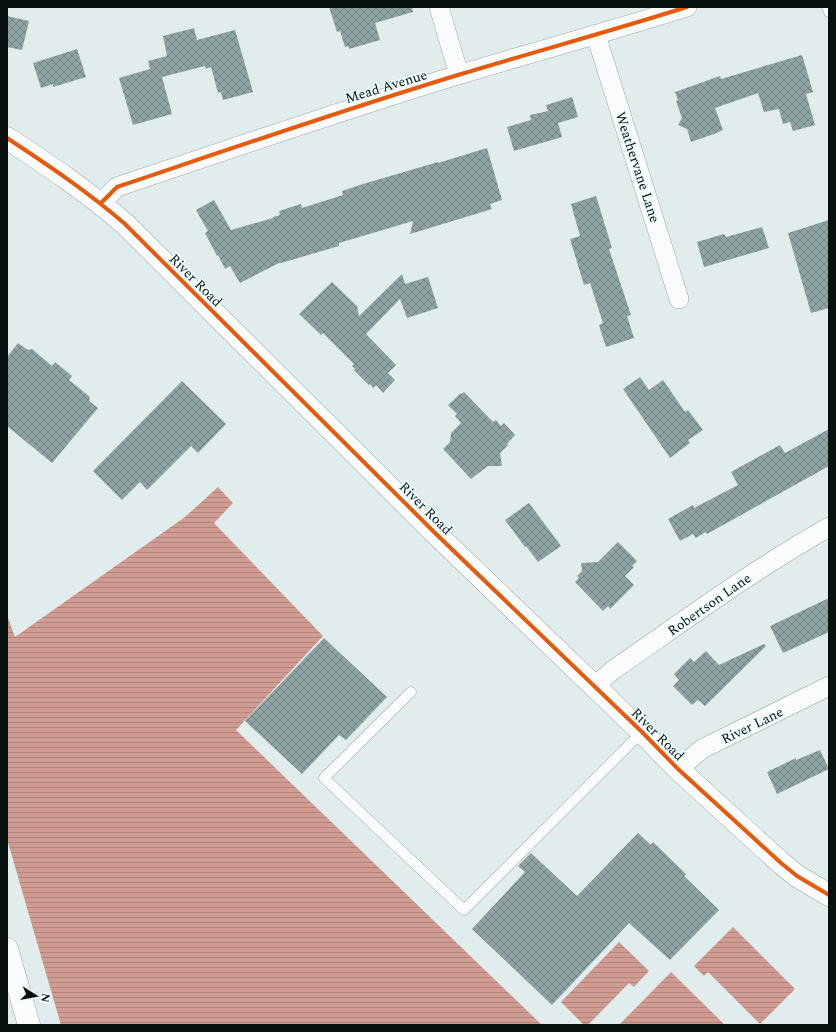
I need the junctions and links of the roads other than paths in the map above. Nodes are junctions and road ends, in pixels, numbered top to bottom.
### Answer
1 (439, 7) edge
2 (687, 7) edge
3 (827, 7) edge
4 (829, 12) edge
5 (596, 35) junction
6 (459, 75) junction
7 (7, 138) edge
8 (101, 203) junction
9 (680, 299) dead end
10 (829, 528) edge
11 (829, 686) edge
12 (594, 687) junction
13 (411, 692) dead end
14 (642, 732) junction
15 (678, 769) junction
16 (829, 895) edge
17 (7, 949) edge
18 (29, 1025) edge

1 - 6 street
2 - 5 street, Mead Avenue
3 - 4 lane
5 - 6 street, Mead Avenue
5 - 9 street, Weathervane Lane
6 - 8 street, Mead Avenue
7 - 8 main road, River Road
8 - 12 main road, River Road
10 - 12 street, Robertson Lane
11 - 15 street, River Lane
12 - 14 main road, River Road
13 - 14 lane
14 - 15 main road, River Road
15 - 16 main road, River Road
17 - 18 main road

